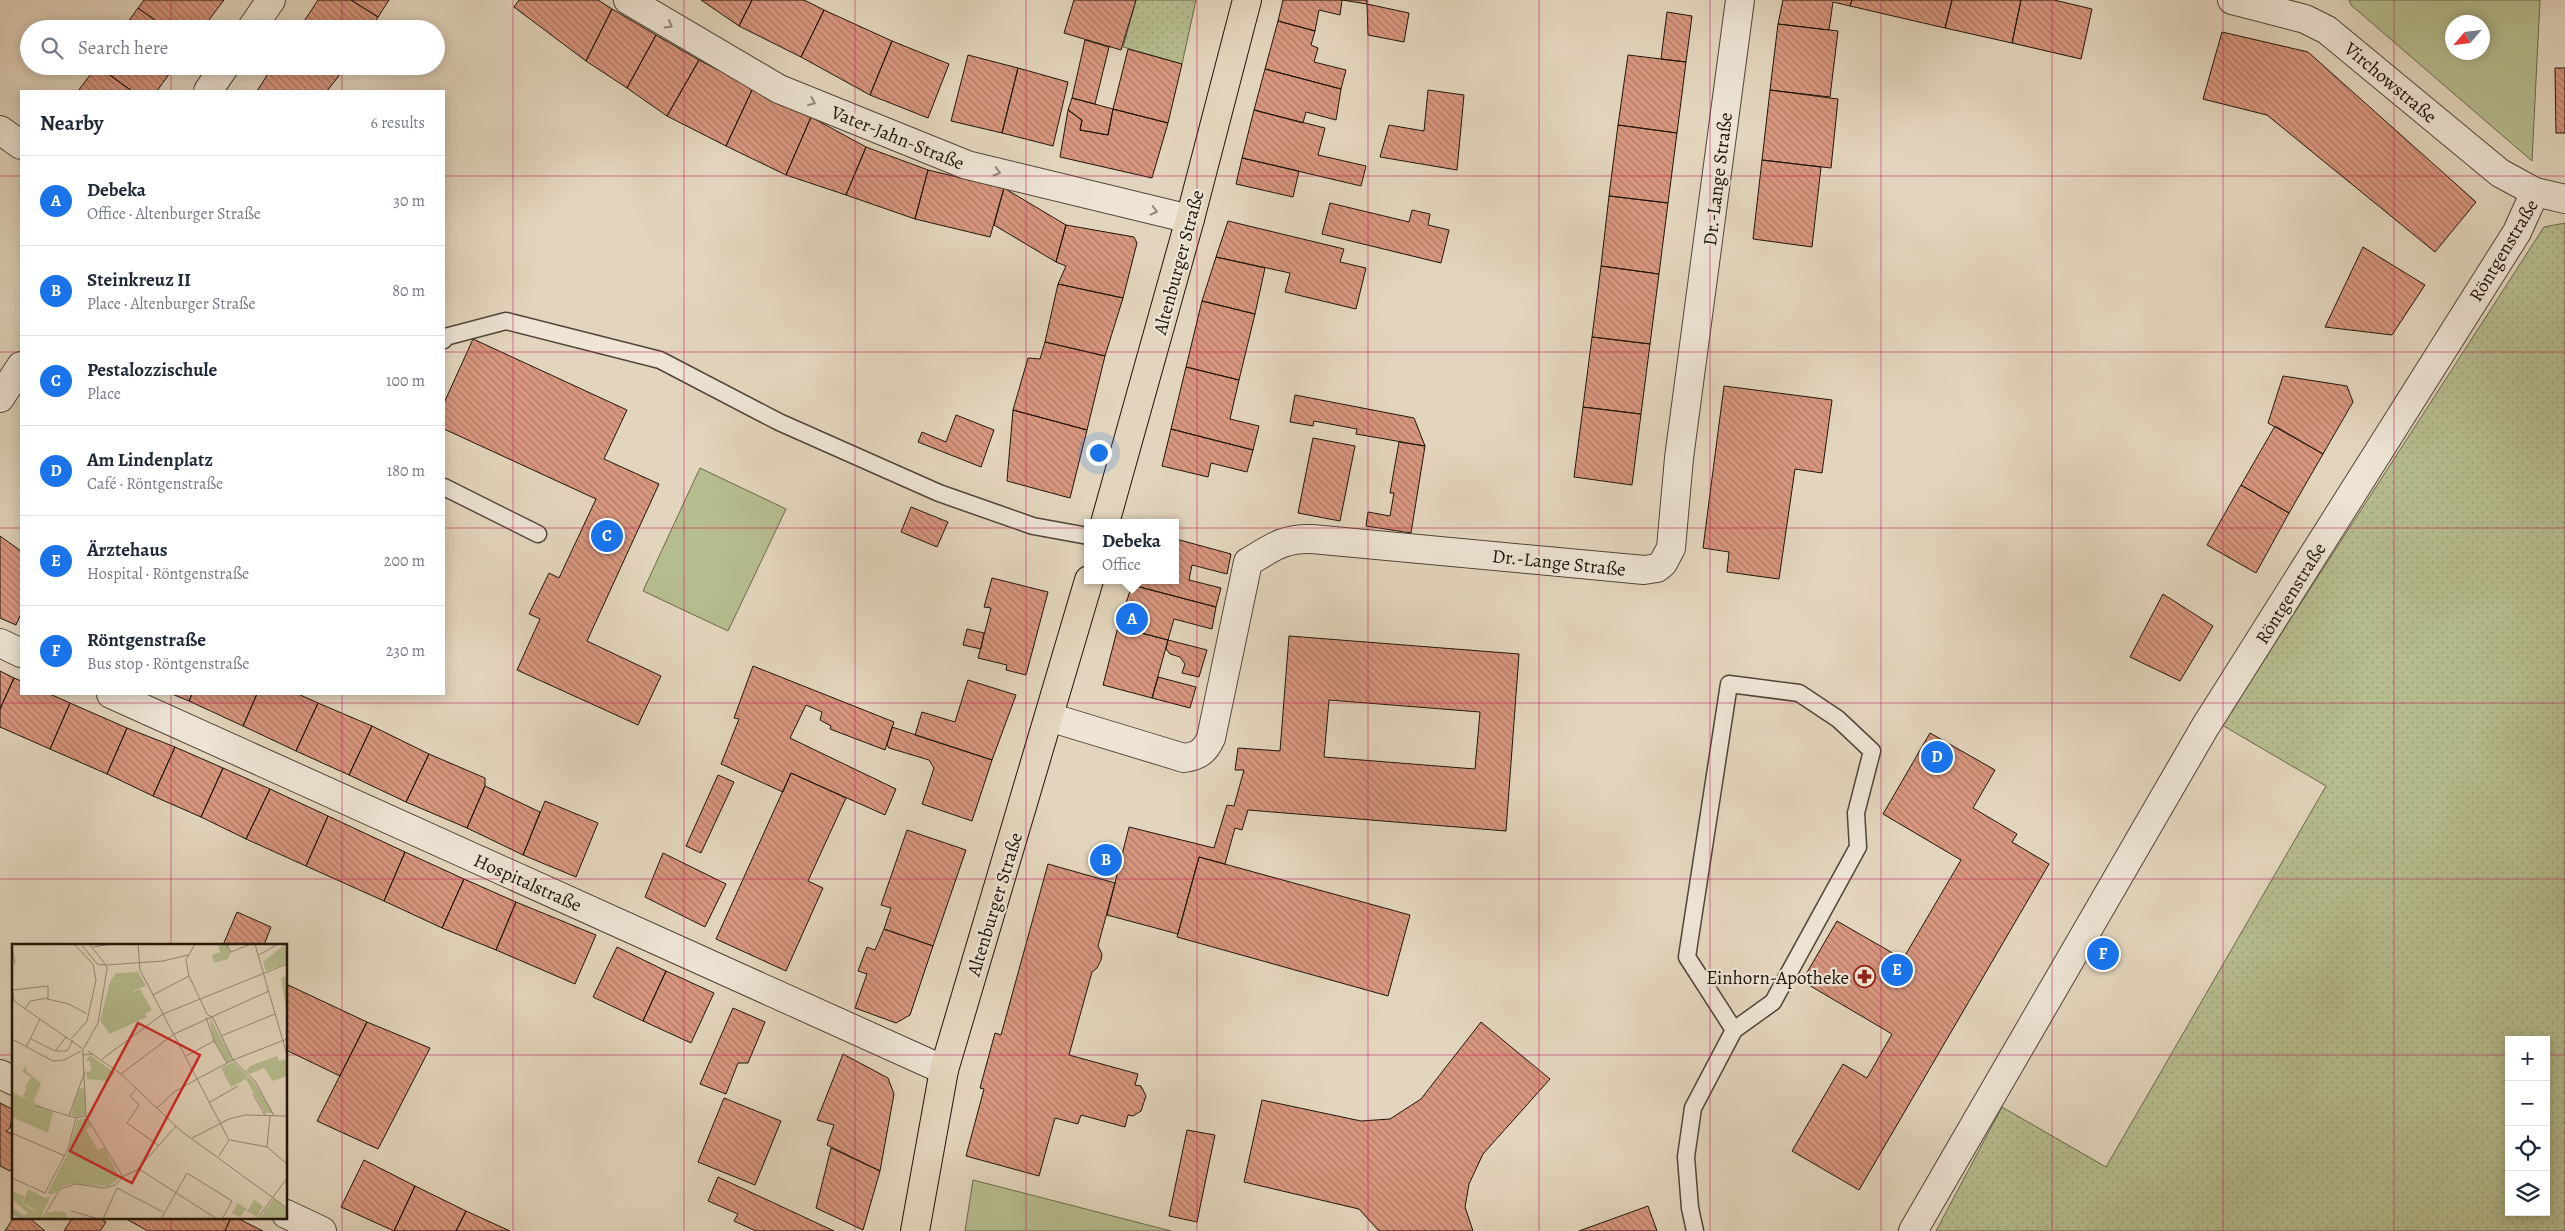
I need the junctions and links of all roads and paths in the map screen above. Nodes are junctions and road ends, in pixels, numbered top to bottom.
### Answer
1 (271, 0) edge
2 (628, 0) edge
3 (1247, 0) edge
4 (1740, 0) edge
5 (2232, 0) edge
6 (2277, 5) edge
7 (257, 20) edge
8 (219, 75) edge
9 (209, 90) edge
10 (0, 130) edge
11 (20, 144) edge
12 (2535, 192) junction
13 (2565, 199) edge
14 (1190, 219) junction
15 (445, 337) edge
16 (20, 368) edge
17 (0, 398) edge
18 (445, 488) edge
19 (1106, 519) edge
20 (538, 534) dead end
21 (1084, 535) edge
22 (1088, 584) edge
23 (0, 644) edge
24 (20, 653) edge
25 (113, 695) edge
26 (1049, 717) junction
27 (1734, 1030) junction
28 (944, 1070) junction
29 (0, 1074) edge
30 (12, 1080) edge
31 (288, 1215) edge
32 (322, 1231) edge
33 (915, 1231) edge
34 (1695, 1231) edge
35 (1913, 1231) edge

1 - 7 street
2 -> 14 street, Vater-Jahn-Straße
3 - 14 main road, Altenburger Straße
4 - 26 street, Dr.-Lange Straße
5 - 6 street, Virchowstraße
6 - 12 street, Virchowstraße
8 - 9 street
10 - 11 street
12 - 13 street, Röntgenstraße
12 - 35 street, Röntgenstraße
14 - 19 main road, Altenburger Straße
15 - 21 lane
16 - 17 street
18 - 20 lane
22 - 26 main road, Altenburger Straße
23 - 24 street
25 - 28 street, Hospitalstraße
26 - 28 main road, Altenburger Straße
27 - 27 lane
27 - 34 lane
28 - 33 main road, Altenburger Straße
29 - 30 street
31 - 32 street

